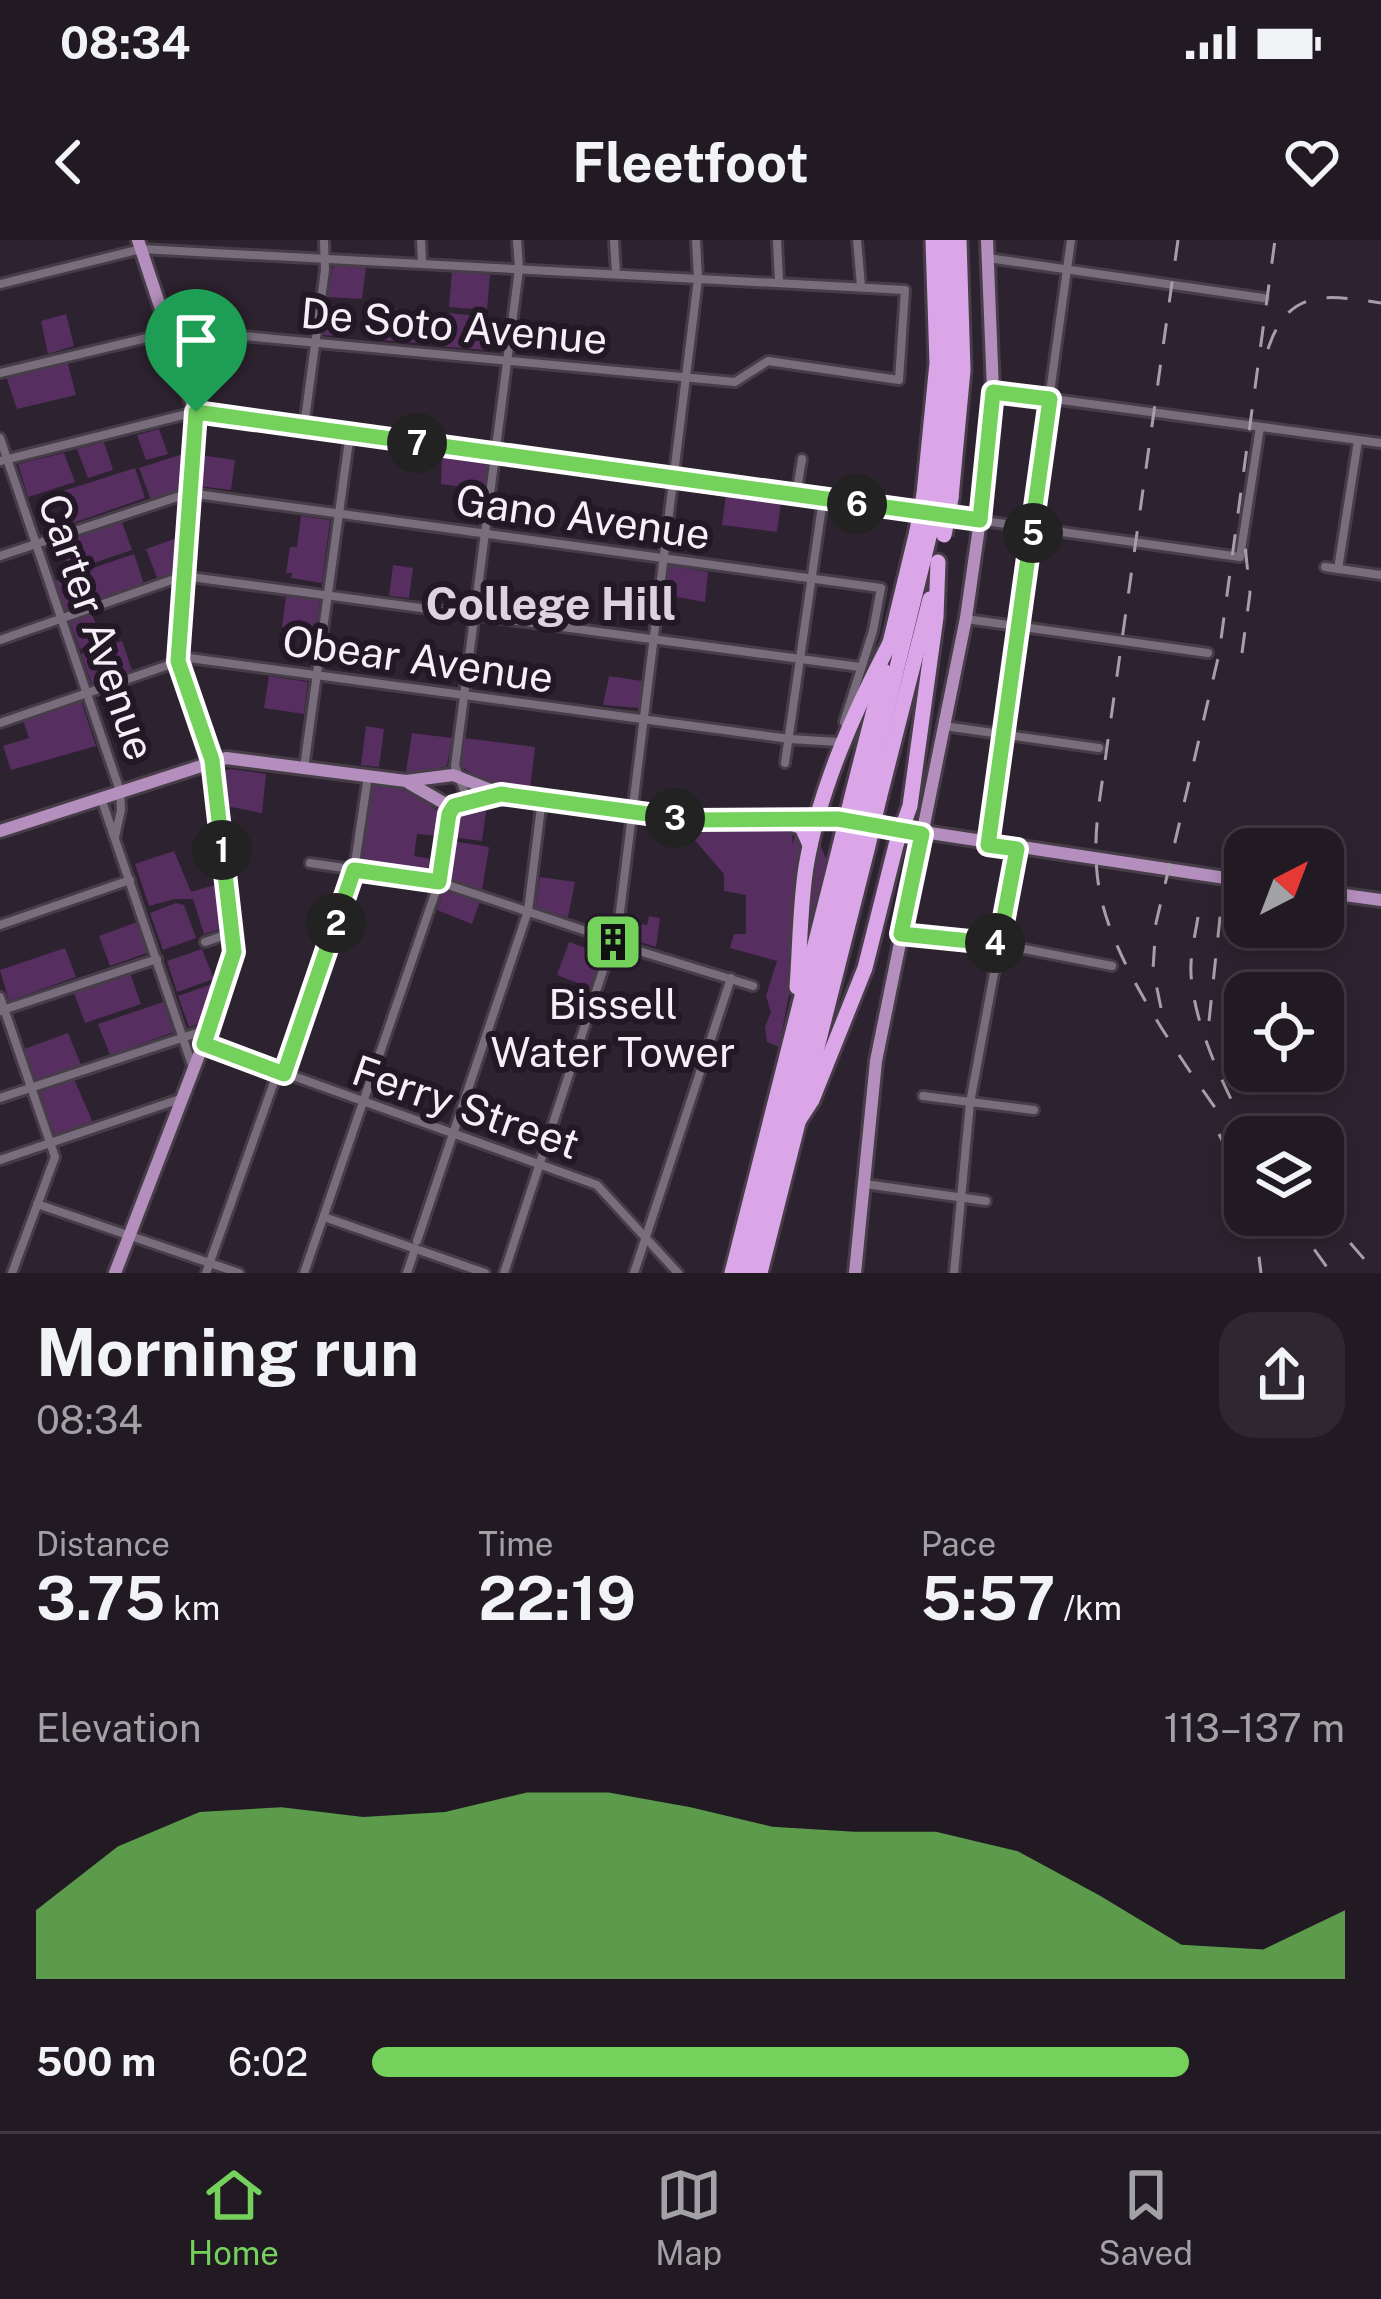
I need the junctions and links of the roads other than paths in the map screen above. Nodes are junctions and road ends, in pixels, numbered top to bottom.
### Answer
1 (324, 240) edge
2 (421, 240) edge
3 (517, 240) edge
4 (614, 240) edge
5 (696, 240) edge
6 (777, 240) edge
7 (857, 240) edge
8 (923, 240) edge
9 (933, 240) edge
10 (946, 240) edge
11 (959, 240) edge
12 (987, 240) edge
13 (1071, 240) edge
14 (140, 244) edge
15 (325, 258) junction
16 (988, 258) junction
17 (422, 262) junction
18 (519, 269) junction
19 (1067, 269) junction
20 (616, 274) junction
21 (698, 279) junction
22 (779, 282) junction
23 (0, 284) edge
24 (860, 286) junction
25 (1262, 298) dead end
26 (168, 331) junction
27 (937, 332) junction
28 (316, 344) junction
29 (508, 360) junction
30 (0, 373) edge
31 (686, 377) junction
32 (993, 392) junction
33 (1050, 399) junction
34 (196, 412) junction
35 (304, 427) junction
36 (1260, 427) junction
37 (350, 433) junction
38 (0, 438) edge
39 (1358, 440) junction
40 (1381, 443) edge
41 (497, 454) junction
42 (802, 459) dead end
43 (4, 460) edge
44 (674, 478) junction
45 (189, 493) junction
46 (796, 495) junction
47 (937, 496) junction
48 (823, 499) junction
49 (338, 514) junction
50 (980, 520) junction
51 (1034, 528) junction
52 (930, 533) junction
53 (487, 534) junction
54 (37, 544) junction
55 (0, 556) edge
56 (663, 558) junction
57 (938, 562) junction
58 (1325, 567) dead end
59 (1338, 569) junction
60 (1381, 575) edge
61 (183, 576) junction
62 (812, 578) junction
63 (327, 595) junction
64 (476, 615) junction
65 (62, 619) junction
66 (966, 619) junction
67 (1018, 626) junction
68 (652, 638) junction
69 (0, 640) edge
70 (891, 641) junction
71 (1208, 653) dead end
72 (800, 659) junction
73 (178, 661) junction
74 (860, 668) junction
75 (316, 675) junction
76 (87, 693) junction
77 (464, 695) junction
78 (642, 719) junction
79 (0, 723) edge
80 (944, 726) junction
81 (1003, 734) junction
82 (790, 739) junction
83 (1099, 748) dead end
84 (212, 760) junction
85 (785, 764) dead end
86 (304, 768) junction
87 (454, 772) junction
88 (368, 776) junction
89 (406, 781) junction
90 (120, 791) junction
91 (501, 794) junction
92 (101, 797) junction
93 (866, 798) junction
94 (542, 800) junction
95 (449, 808) junction
96 (630, 812) junction
97 (779, 818) junction
98 (818, 818) junction
99 (901, 830) junction
100 (0, 831) edge
101 (922, 834) junction
102 (115, 837) junction
103 (988, 845) junction
104 (811, 847) junction
105 (853, 848) junction
106 (1017, 849) junction
107 (310, 863) dead end
108 (354, 870) junction
109 (1224, 878) edge
110 (130, 880) junction
111 (439, 882) junction
112 (1381, 890) edge
113 (1344, 895) edge
114 (1362, 897) junction
115 (1381, 900) edge
116 (528, 911) junction
117 (0, 925) edge
118 (618, 928) junction
119 (232, 932) junction
120 (901, 934) junction
121 (601, 936) junction
122 (205, 942) dead end
123 (999, 944) junction
124 (626, 947) junction
125 (608, 955) junction
126 (157, 959) junction
127 (1112, 966) dead end
128 (731, 979) junction
129 (753, 986) dead end
130 (0, 997) edge
131 (2, 1010) edge
132 (209, 1029) junction
133 (793, 1033) junction
134 (184, 1038) junction
135 (204, 1044) junction
136 (194, 1069) junction
137 (281, 1073) junction
138 (31, 1088) junction
139 (923, 1096) dead end
140 (0, 1098) edge
141 (183, 1099) junction
142 (364, 1103) junction
143 (970, 1103) junction
144 (1034, 1110) dead end
145 (799, 1120) junction
146 (453, 1132) junction
147 (50, 1143) junction
148 (0, 1160) edge
149 (540, 1164) junction
150 (863, 1184) junction
151 (962, 1198) junction
152 (986, 1201) dead end
153 (37, 1204) junction
154 (324, 1217) junction
155 (129, 1235) junction
156 (646, 1238) junction
157 (416, 1245) junction
158 (208, 1268) edge
159 (12, 1273) edge
160 (115, 1273) edge
161 (239, 1273) edge
162 (304, 1273) edge
163 (406, 1273) edge
164 (484, 1273) edge
165 (504, 1273) edge
166 (634, 1273) edge
167 (678, 1273) edge
168 (732, 1273) edge
169 (746, 1273) edge
170 (760, 1273) edge
171 (855, 1273) edge
172 (954, 1273) edge

1 - 15 street
2 - 17 street
3 - 18 street
4 - 20 street
5 - 21 street
6 - 22 street
7 - 24 street
8 - 27 highway
9 - 27 highway
10 - 47 highway
11 - 47 highway
12 - 16 main road
13 - 19 street
14 - 15 street
14 - 23 street
14 - 26 main road
15 - 17 street
15 - 28 street
16 - 19 street
16 - 32 main road
17 - 18 street
18 - 20 street
18 - 29 street
19 - 25 street
19 - 33 street
20 - 21 street
21 - 22 street
21 - 31 street
22 - 24 street
24 - 31 street, De Soto Avenue
26 - 28 street, De Soto Avenue
26 - 30 street, De Soto Avenue
26 - 34 main road
27 - 47 highway
28 - 29 street, De Soto Avenue
28 - 35 street
29 - 31 street, De Soto Avenue
29 - 41 street
31 - 44 street
32 - 33 street
32 - 50 main road
33 - 36 street
33 - 51 street
34 - 35 street
34 - 43 street
34 - 45 main road
35 - 37 street
36 - 39 street
36 - 51 street
37 - 41 street
37 - 49 street
38 - 43 street, Carter Avenue
39 - 40 street
39 - 59 street
41 - 44 street
41 - 53 street
42 - 46 street
43 - 54 street, Carter Avenue
44 - 46 street
44 - 56 street
45 - 49 street, Gano Avenue
45 - 54 street, Gano Avenue
45 - 61 main road
46 - 48 street
47 - 52 highway, bridge
47 - 52 highway, bridge
48 - 50 street
48 - 62 street
49 - 53 street, Gano Avenue
49 - 63 street
50 - 51 street
50 - 66 main road
51 - 67 street
52 - 57 highway
52 - 70 highway
52 - 93 highway
53 - 56 street, Gano Avenue
53 - 64 street
54 - 55 street, Gano Avenue
54 - 65 street, Carter Avenue
56 - 62 street, Gano Avenue
56 - 68 street
57 - 93 highway
57 - 99 highway
58 - 59 street
59 - 60 street
61 - 63 street
61 - 65 street
61 - 73 main road
62 - 72 street
62 - 74 street, Gano Avenue
63 - 64 street
63 - 75 street
64 - 68 street
64 - 77 street
65 - 69 street
65 - 76 street, Carter Avenue
66 - 67 street
66 - 80 main road
67 - 71 street
67 - 81 street
68 - 72 street
68 - 78 street
70 - 93 highway
70 - 98 highway
72 - 74 street
72 - 82 street
73 - 75 street, Obear Avenue
73 - 76 street, Obear Avenue
73 - 84 main road
74 - 82 street, Obear Avenue
75 - 77 street, Obear Avenue
75 - 86 street
76 - 79 street, Obear Avenue
76 - 90 street, Carter Avenue
77 - 78 street, Obear Avenue
77 - 87 street
78 - 82 street, Obear Avenue
78 - 96 street
80 - 81 street
80 - 101 main road
81 - 83 street
81 - 103 street
82 - 85 street
84 - 86 main road
84 - 90 main road
84 - 119 main road
86 - 88 main road
87 - 89 main road
87 - 91 main road
87 - 95 street
87 - 95 street
88 - 89 main road
88 - 108 street
89 - 95 main road
90 - 92 main road
90 - 102 street, Carter Avenue
91 - 94 main road
91 - 95 main road
92 - 100 main road
92 - 102 street, Carter Avenue
93 - 105 highway, bridge
93 - 105 highway, bridge
94 - 96 main road
94 - 116 street
95 - 111 street
96 - 97 main road
96 - 118 street
97 - 98 main road
97 - 104 highway
98 - 99 main road
98 - 104 highway
99 - 101 main road
99 - 145 highway
101 - 103 main road
101 - 120 main road
102 - 110 street, Carter Avenue
103 - 106 main road
104 - 133 highway
105 - 133 highway
105 - 145 highway
105 - 169 highway
106 - 109 main road
106 - 123 street
107 - 108 street
108 - 111 street
108 - 137 street
110 - 117 street
110 - 126 street, Carter Avenue
111 - 116 street
111 - 142 street
112 - 114 main road
113 - 114 main road
114 - 115 main road
116 - 121 street
116 - 146 street
118 - 121 street
118 - 124 street
119 - 122 street
119 - 132 main road
120 - 123 street
120 - 150 main road
121 - 125 street
123 - 127 street
123 - 143 street
124 - 125 street
124 - 128 street
125 - 149 street
126 - 131 street
126 - 134 street, Carter Avenue
128 - 129 street
128 - 156 street
130 - 131 street
131 - 138 street
132 - 134 street
132 - 135 main road
133 - 168 highway
134 - 136 street, Carter Avenue
134 - 138 street
135 - 136 main road
135 - 137 street, Ferry Street
136 - 141 main road
137 - 142 street, Ferry Street
137 - 158 street
138 - 140 street
138 - 147 street
139 - 143 street
141 - 147 street
141 - 155 main road
142 - 146 street, Ferry Street
142 - 154 street
143 - 144 street
143 - 151 street
145 - 170 highway
146 - 149 street, Ferry Street
146 - 157 street
147 - 148 street
147 - 153 street
149 - 156 street, Ferry Street
149 - 165 street
150 - 151 street
150 - 171 main road
151 - 152 street
151 - 172 street
153 - 155 street
153 - 159 street
154 - 157 street
154 - 162 street
155 - 158 street
155 - 160 main road
156 - 166 street
156 - 167 street, Ferry Street
157 - 163 street
157 - 164 street
158 - 161 street

